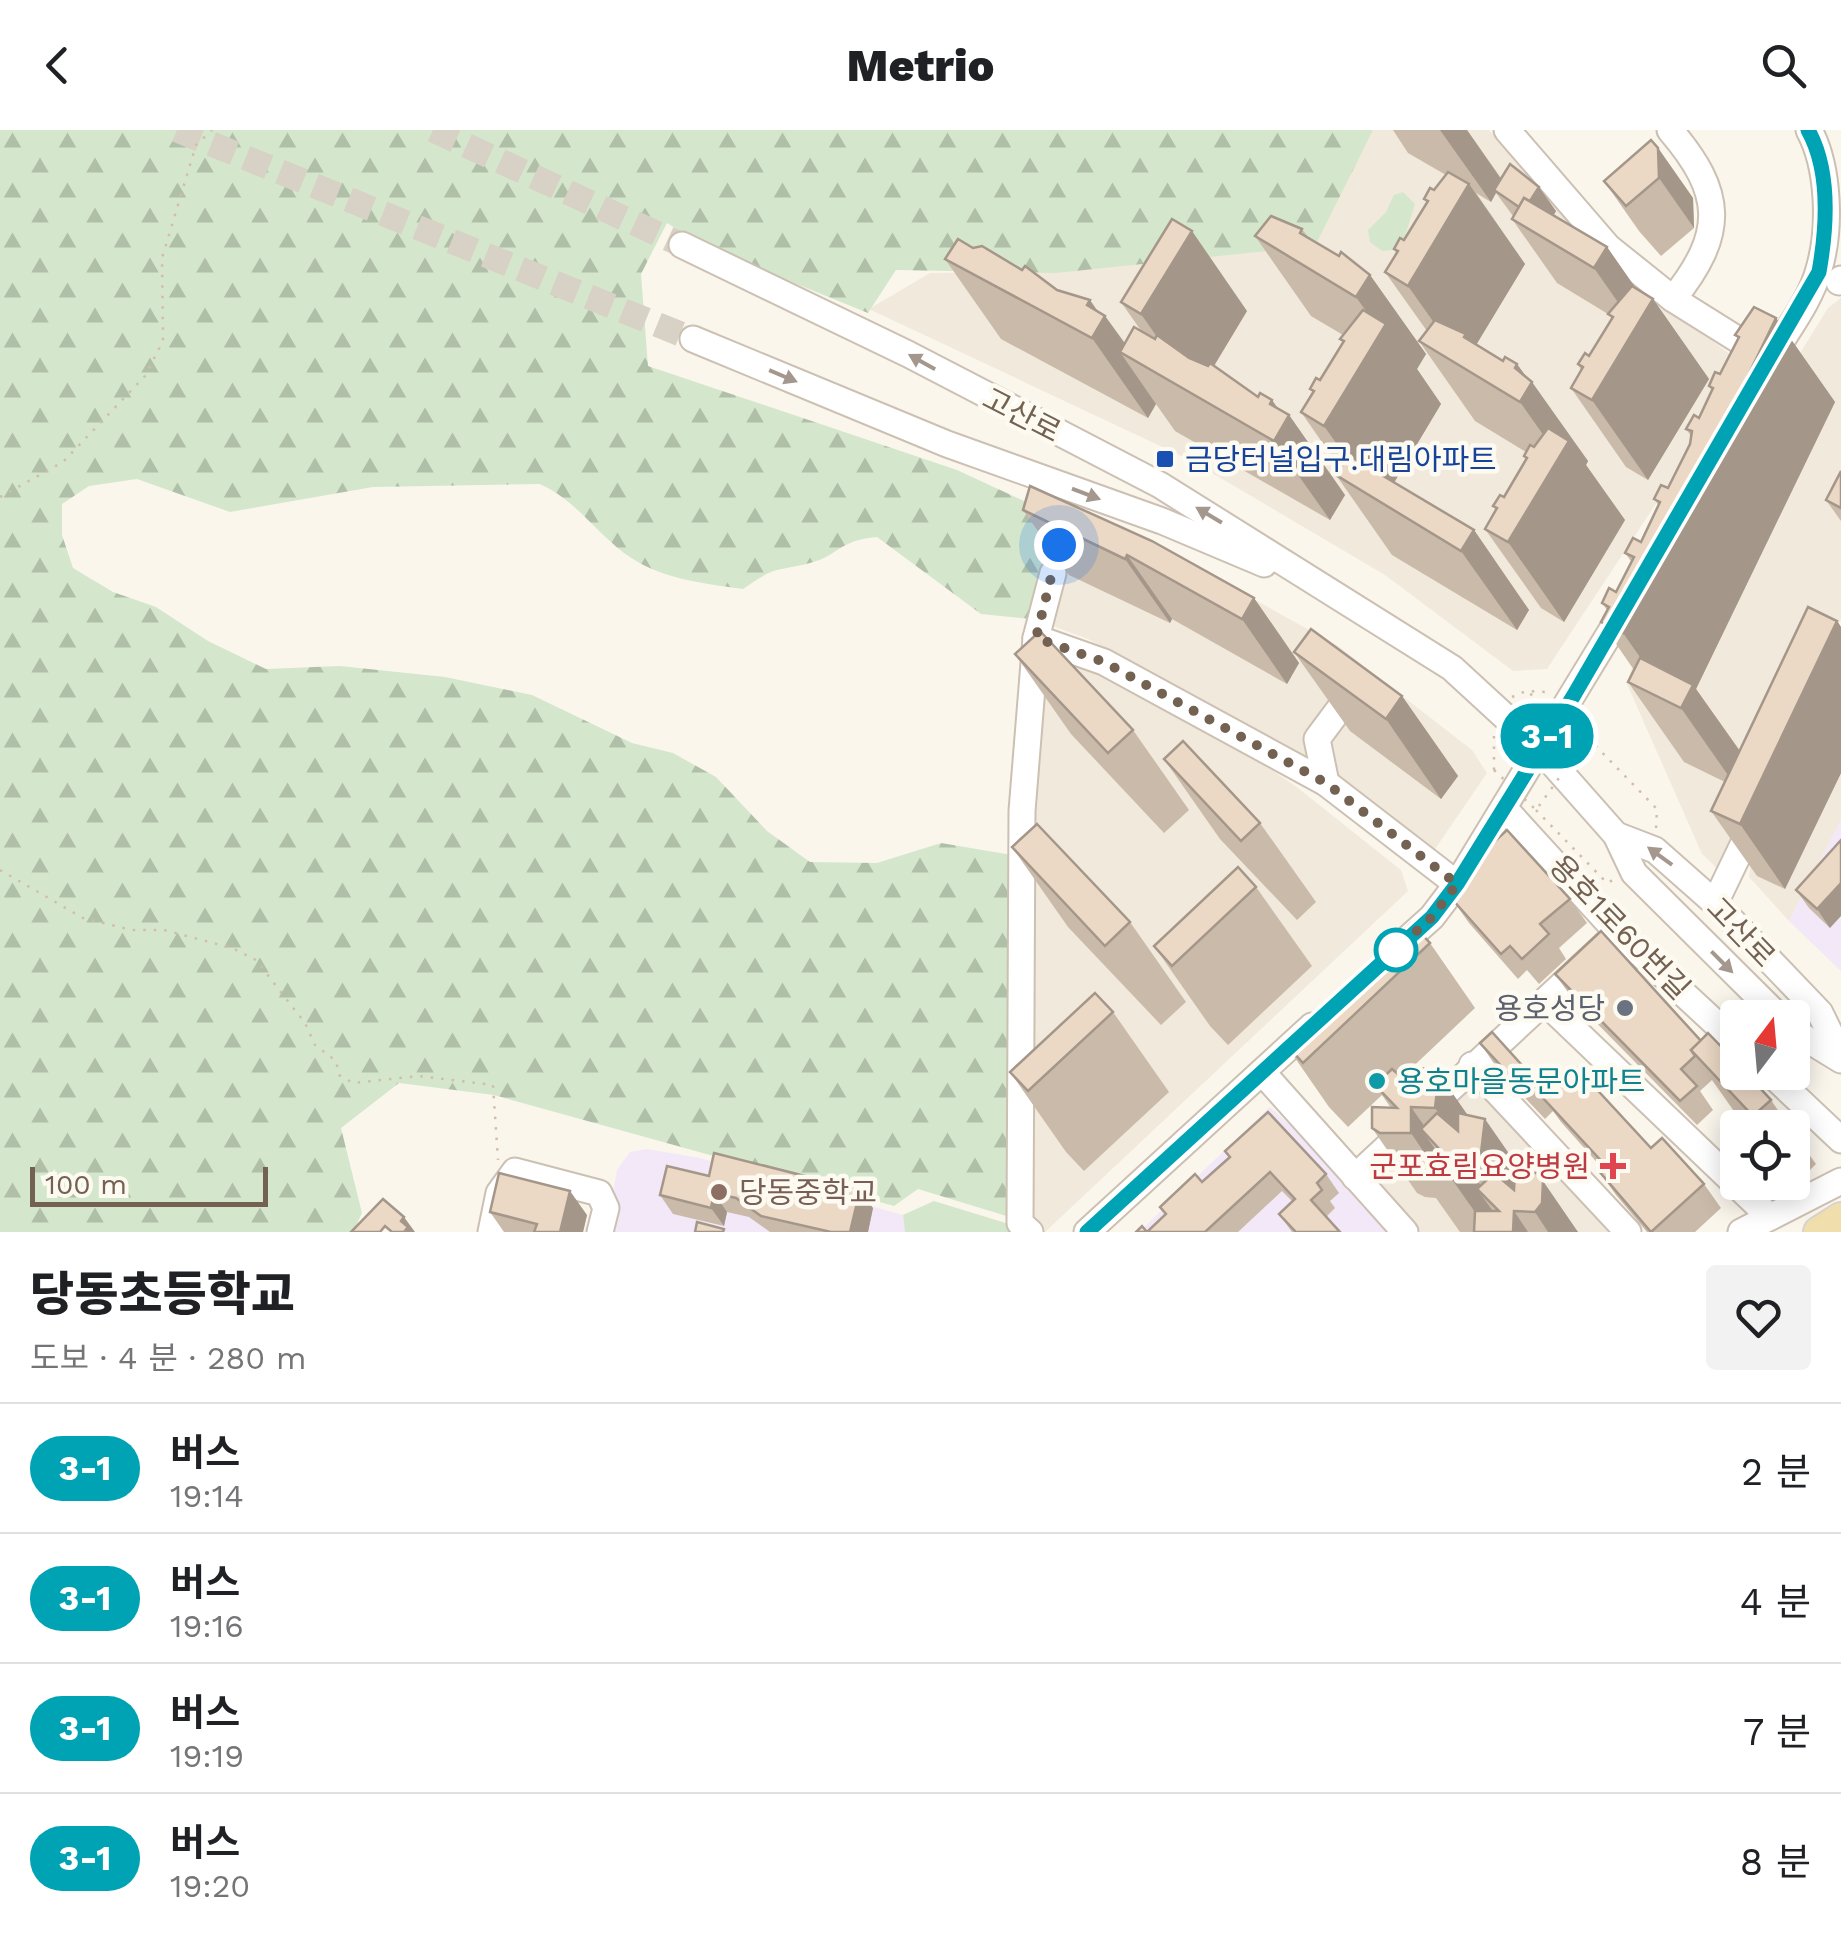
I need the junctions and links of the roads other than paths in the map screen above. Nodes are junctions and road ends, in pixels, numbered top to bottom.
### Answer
1 (1507, 130) edge
2 (1670, 130) edge
3 (1817, 136) edge
4 (682, 245) tunnel mouth
5 (1835, 279) edge
6 (1674, 299) junction
7 (694, 338) tunnel mouth
8 (1053, 573) dead end
9 (1643, 578) edge
10 (1349, 607) junction
11 (1036, 638) junction
12 (1352, 692) edge
13 (1539, 748) junction
14 (1326, 783) junction
15 (1765, 798) edge
16 (1504, 808) junction
17 (1616, 835) junction
18 (1457, 884) junction
19 (1715, 904) junction
20 (1618, 933) junction
21 (1376, 968) edge
22 (1762, 1000) edge
23 (1545, 1002) junction
24 (1333, 1007) edge
25 (1720, 1027) edge
26 (1810, 1040) edge
27 (1841, 1058) edge
28 (1472, 1065) junction
29 (1262, 1072) junction
30 (1788, 1090) edge
31 (1841, 1140) edge
32 (1356, 1178) junction
33 (1841, 1181) edge
34 (1770, 1217) junction
35 (1841, 1218) edge
36 (491, 1232) edge
37 (600, 1232) edge
38 (1030, 1232) edge
39 (1086, 1232) edge
40 (1405, 1232) edge
41 (1628, 1232) edge
42 (1740, 1232) edge
43 (1819, 1232) edge

1 - 6 street
2 - 6 street
3 - 5 street
10 -> 4 street, 고산로
5 - 6 street
7 -> 10 street, 고산로
8 - 11 street
9 - 13 street
10 - 13 street, 고산로
11 - 14 street
11 - 38 street
12 - 14 street
13 - 16 street
13 - 17 street, 고산로
14 - 18 street
15 - 19 street
16 - 18 street
16 - 20 street, 용호1로60번길
19 -> 17 street, 고산로
17 -> 22 street, 고산로
18 - 21 street
19 - 27 street, 고산로
20 - 23 street
20 - 25 street, 용호1로60번길
23 - 28 street
23 - 34 street
24 - 29 street
26 - 27 street, 고산로
28 - 32 street
28 - 41 street
29 - 32 street
29 - 39 street
30 - 31 street
32 - 40 street
33 - 34 street
34 - 42 street
35 - 43 main road
36 - 37 street

